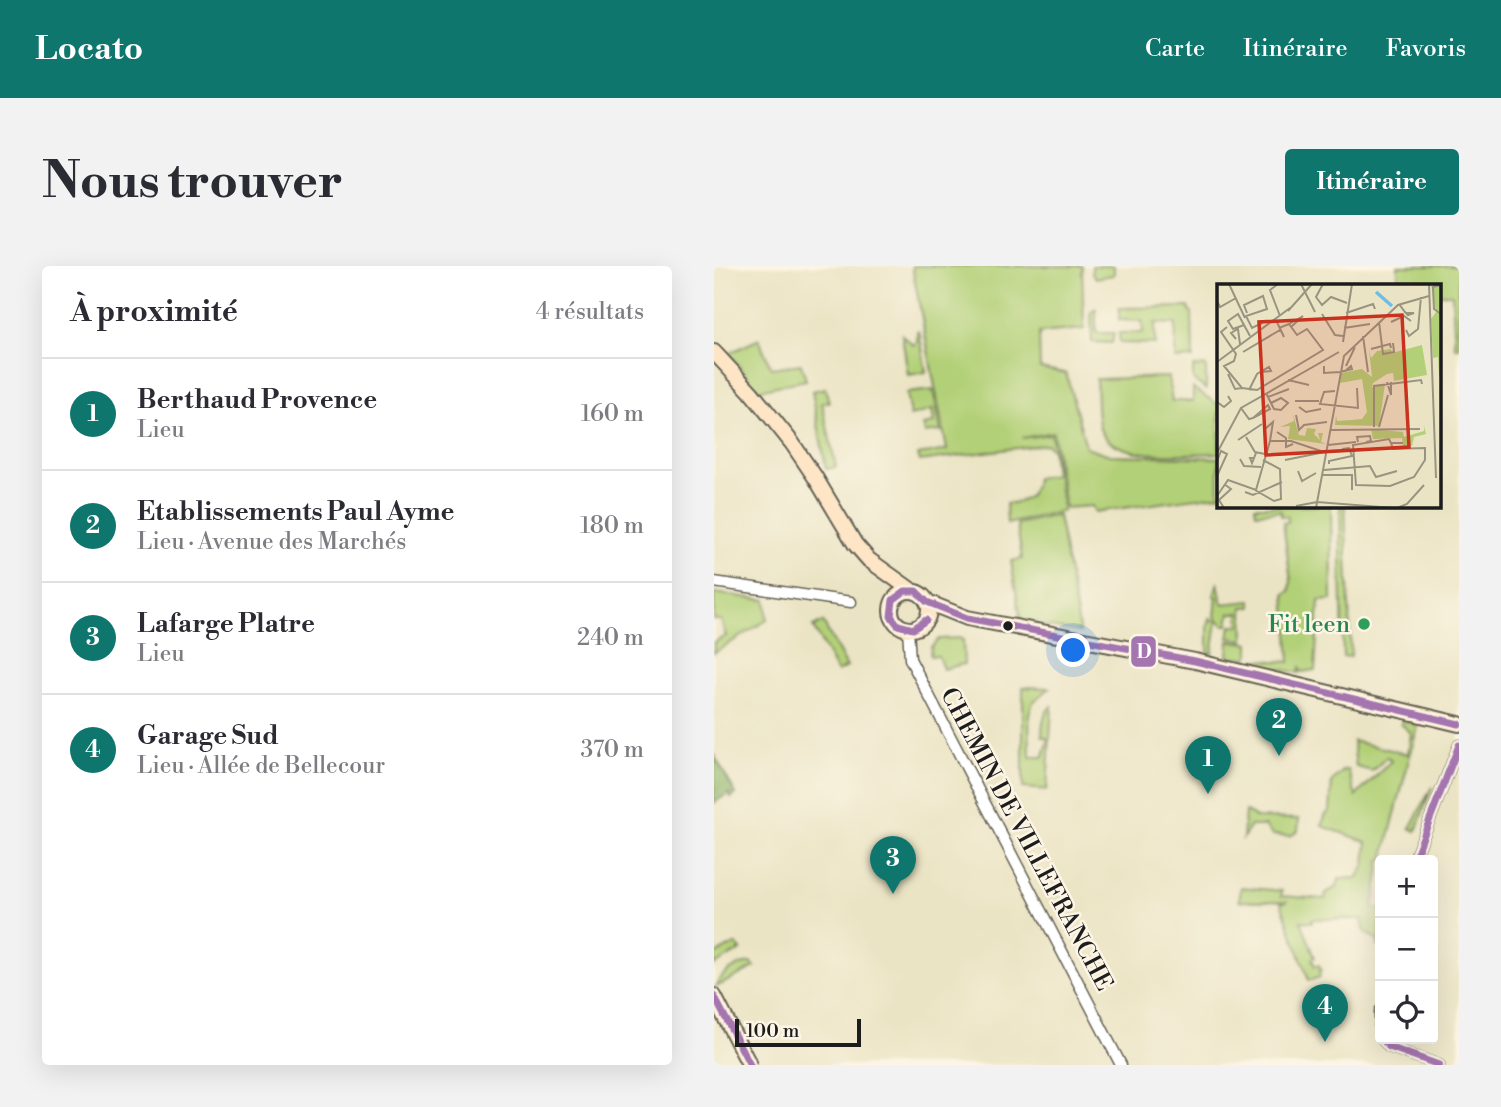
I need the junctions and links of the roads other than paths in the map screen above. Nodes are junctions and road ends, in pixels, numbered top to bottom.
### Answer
1 (714, 352) edge
2 (891, 576) junction
3 (714, 582) edge
4 (911, 590) junction
5 (896, 596) junction
6 (851, 602) dead end
7 (927, 602) junction
8 (967, 618) junction
9 (926, 620) junction
10 (908, 629) junction
11 (1459, 724) edge
12 (1459, 745) edge
13 (1416, 855) edge
14 (714, 996) edge
15 (714, 1010) edge
16 (1386, 1044) edge
17 (749, 1064) edge
18 (1121, 1065) edge
19 (1439, 1065) edge

1 - 2 street
2 - 4 street
2 - 5 street
3 - 6 street
4 - 5 street
4 - 7 street
5 - 10 street
7 - 8 street
7 - 9 street
8 - 9 street
8 - 11 street
9 - 10 street
10 - 18 street, CHEMIN DE VILLEFRANCHE
12 - 13 street
14 - 17 street
15 - 17 street
16 - 19 street

